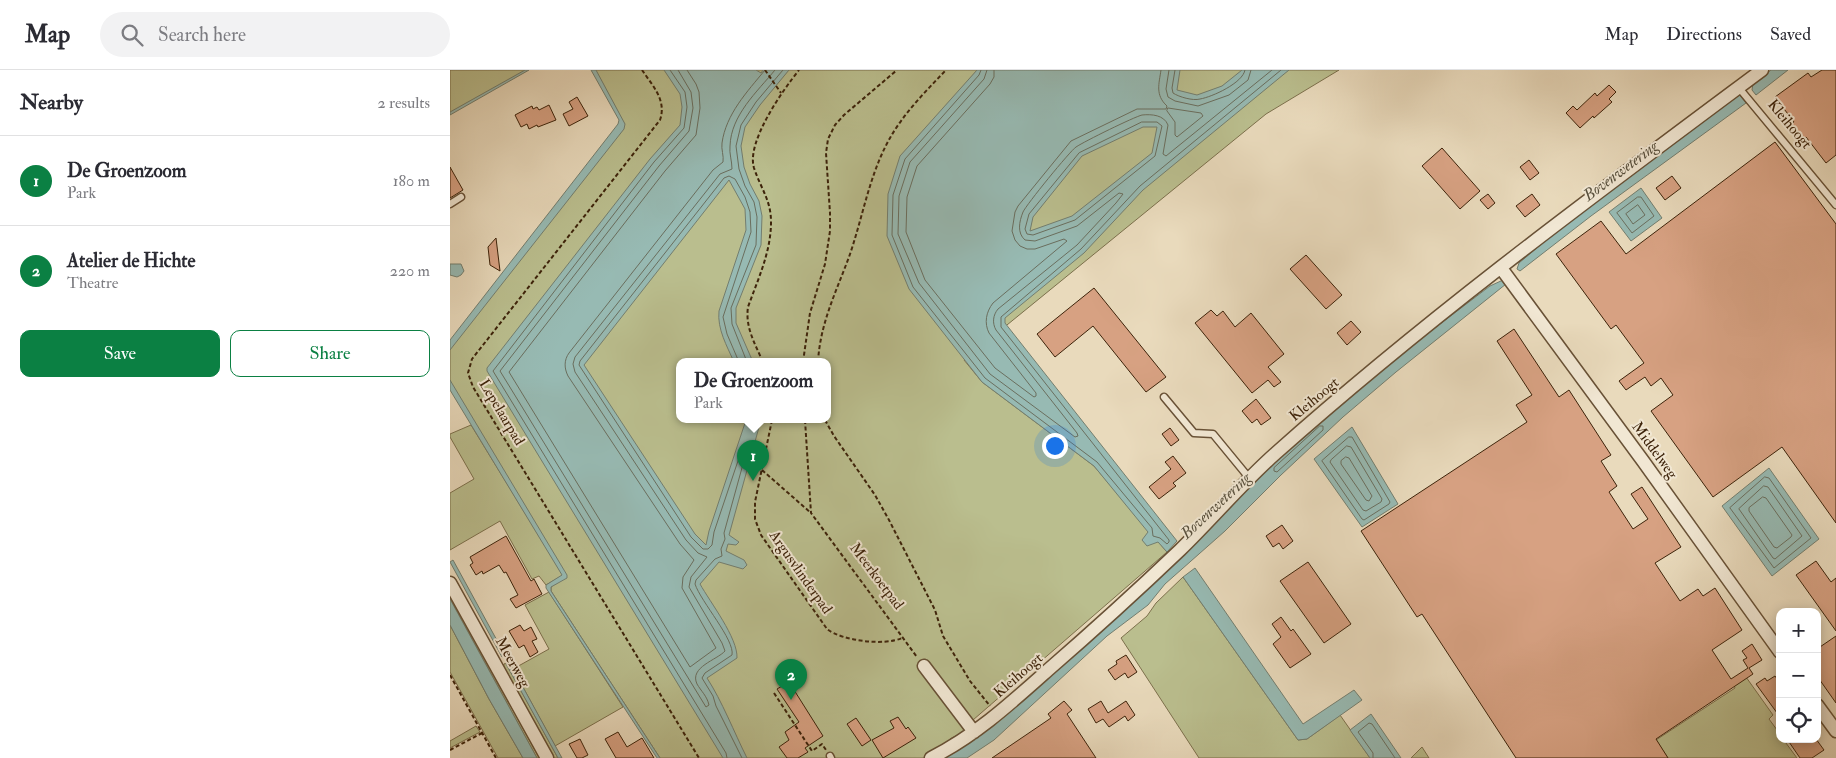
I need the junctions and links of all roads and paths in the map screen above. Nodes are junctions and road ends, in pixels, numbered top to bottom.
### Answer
1 (642, 70) edge
2 (765, 70) edge
3 (799, 70) edge
4 (896, 70) edge
5 (946, 70) edge
6 (1762, 70) edge
7 (1739, 88) junction
8 (781, 93) junction
9 (461, 197) dead end
10 (450, 204) edge
11 (1836, 205) edge
12 (1501, 268) junction
13 (761, 358) edge
14 (803, 358) edge
15 (818, 358) edge
16 (1164, 397) dead end
17 (771, 423) edge
18 (804, 423) edge
19 (827, 423) edge
20 (762, 470) junction
21 (1250, 479) junction
22 (811, 513) junction
23 (450, 583) edge
24 (902, 638) junction
25 (1776, 646) edge
26 (924, 666) joint
27 (450, 675) edge
28 (774, 693) dead end
29 (1821, 710) edge
30 (997, 714) junction
31 (1836, 731) edge
32 (974, 732) junction
33 (482, 733) junction
34 (450, 750) edge
35 (831, 757) edge
36 (496, 758) edge
37 (547, 758) edge
38 (699, 758) edge
39 (931, 758) edge

1 - 38 path, Lepelaarpad
2 - 8 path
3 - 8 path
4 - 14 path
5 - 15 path
6 - 7 street, Kleihoogt
7 - 11 lane, Kleihoogt
7 - 12 street, Kleihoogt
8 - 13 path
9 - 10 lane
12 - 21 street, Kleihoogt
12 - 25 street, Middelweg
16 - 21 lane
17 - 20 path, Argusvlinderpad
18 - 22 path
19 - 30 path
20 - 22 path, Meerkoetpad
20 - 24 path, Argusvlinderpad
21 - 30 street, Kleihoogt
22 - 24 path, Meerkoetpad
23 - 37 street, Meerweg
24 - 26 path, Meerkoetpad
26 - 32 street
27 - 33 path
28 - 35 path
29 - 31 street
30 - 32 street, Kleihoogt
32 - 39 street, Kleihoogt
33 - 34 path
33 - 36 path

